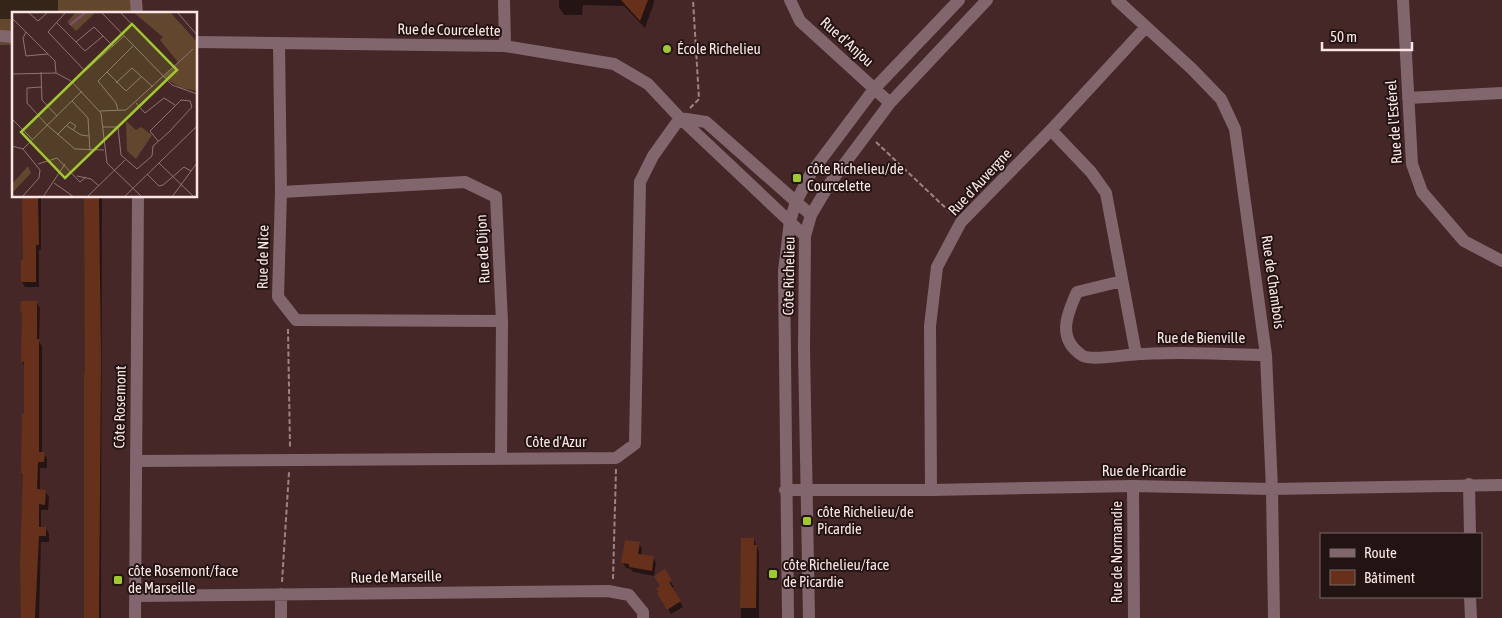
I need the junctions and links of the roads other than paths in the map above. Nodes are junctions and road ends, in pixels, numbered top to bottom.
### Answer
1 (504, 0) edge
2 (790, 0) edge
3 (959, 0) edge
4 (987, 0) edge
5 (1117, 0) edge
6 (1402, 0) edge
7 (1146, 27) junction
8 (198, 42) edge
9 (279, 43) junction
10 (504, 46) junction
11 (874, 89) junction
12 (1502, 93) edge
13 (1408, 98) junction
14 (890, 103) junction
15 (680, 118) junction
16 (1051, 130) junction
17 (281, 192) junction
18 (138, 198) edge
19 (796, 202) junction
20 (811, 215) junction
21 (790, 221) junction
22 (805, 236) junction
23 (1502, 261) edge
24 (1122, 281) junction
25 (502, 321) junction
26 (1136, 354) junction
27 (1266, 355) junction
28 (501, 458) junction
29 (136, 461) junction
30 (1469, 484) junction
31 (1502, 484) edge
32 (1133, 486) junction
33 (806, 489) junction
34 (1272, 489) junction
35 (785, 490) junction
36 (931, 490) junction
37 (1470, 533) edge
38 (281, 594) junction
39 (135, 596) junction
40 (1470, 598) edge
41 (135, 618) edge
42 (281, 618) edge
43 (643, 618) edge
44 (788, 618) edge
45 (809, 618) edge
46 (1134, 618) edge
47 (1274, 618) edge
48 (1471, 618) edge

1 - 10 street
2 - 11 street, Rue d'Anjou
3 - 11 street, Côte Richelieu
4 - 14 street, Côte Richelieu
5 - 7 street, Rue de Chambois
6 - 13 street, Rue de l'Estérel
7 - 16 street, Rue d'Auvergne
7 - 27 street, Rue de Chambois
8 - 9 street, Rue de Courcelette
9 - 10 street, Rue de Courcelette
9 - 17 street, Rue de Nice
10 - 15 street, Rue de Courcelette
11 - 14 street, Rue d'Anjou
11 - 19 street, Côte Richelieu
12 - 13 street
13 - 23 street, Rue de l'Estérel
14 - 20 street, Côte Richelieu
15 - 19 street
15 - 21 street, Rue de Courcelette
15 - 28 street, Côte d'Azur
16 - 24 street, Rue de Bienville
16 - 36 street, Rue d'Auvergne
17 - 25 street, Rue de Nice
17 - 25 street, Rue de Dijon
18 - 29 street, Côte Rosemont
19 - 20 street
19 - 21 street, Côte Richelieu
20 - 22 street, Côte Richelieu
21 - 22 street, Rue de Courcelette
21 - 35 street, Côte Richelieu
22 - 33 street, Côte Richelieu
24 - 26 street, Rue de Bienville
24 - 26 street, Rue de Bienville
25 - 28 street, Rue de Dijon
26 - 27 street, Rue de Bienville
27 - 34 street, Rue de Chambois
28 - 29 street, Côte d'Azur
29 - 39 street, Côte Rosemont
30 - 31 street, Rue de Picardie
30 - 34 street, Rue de Picardie
30 - 37 street
32 - 34 street, Rue de Picardie
32 - 36 street, Rue de Picardie
32 - 46 street, Rue de Normandie
33 - 35 street, Rue de Picardie
33 - 36 street, Rue de Picardie
33 - 45 street, Côte Richelieu
34 - 47 street, Rue de Chambois
35 - 44 street, Côte Richelieu
38 - 39 street, Rue de Marseille
38 - 42 street
38 - 43 street, Rue de Marseille
39 - 41 street, Côte Rosemont
40 - 48 street

